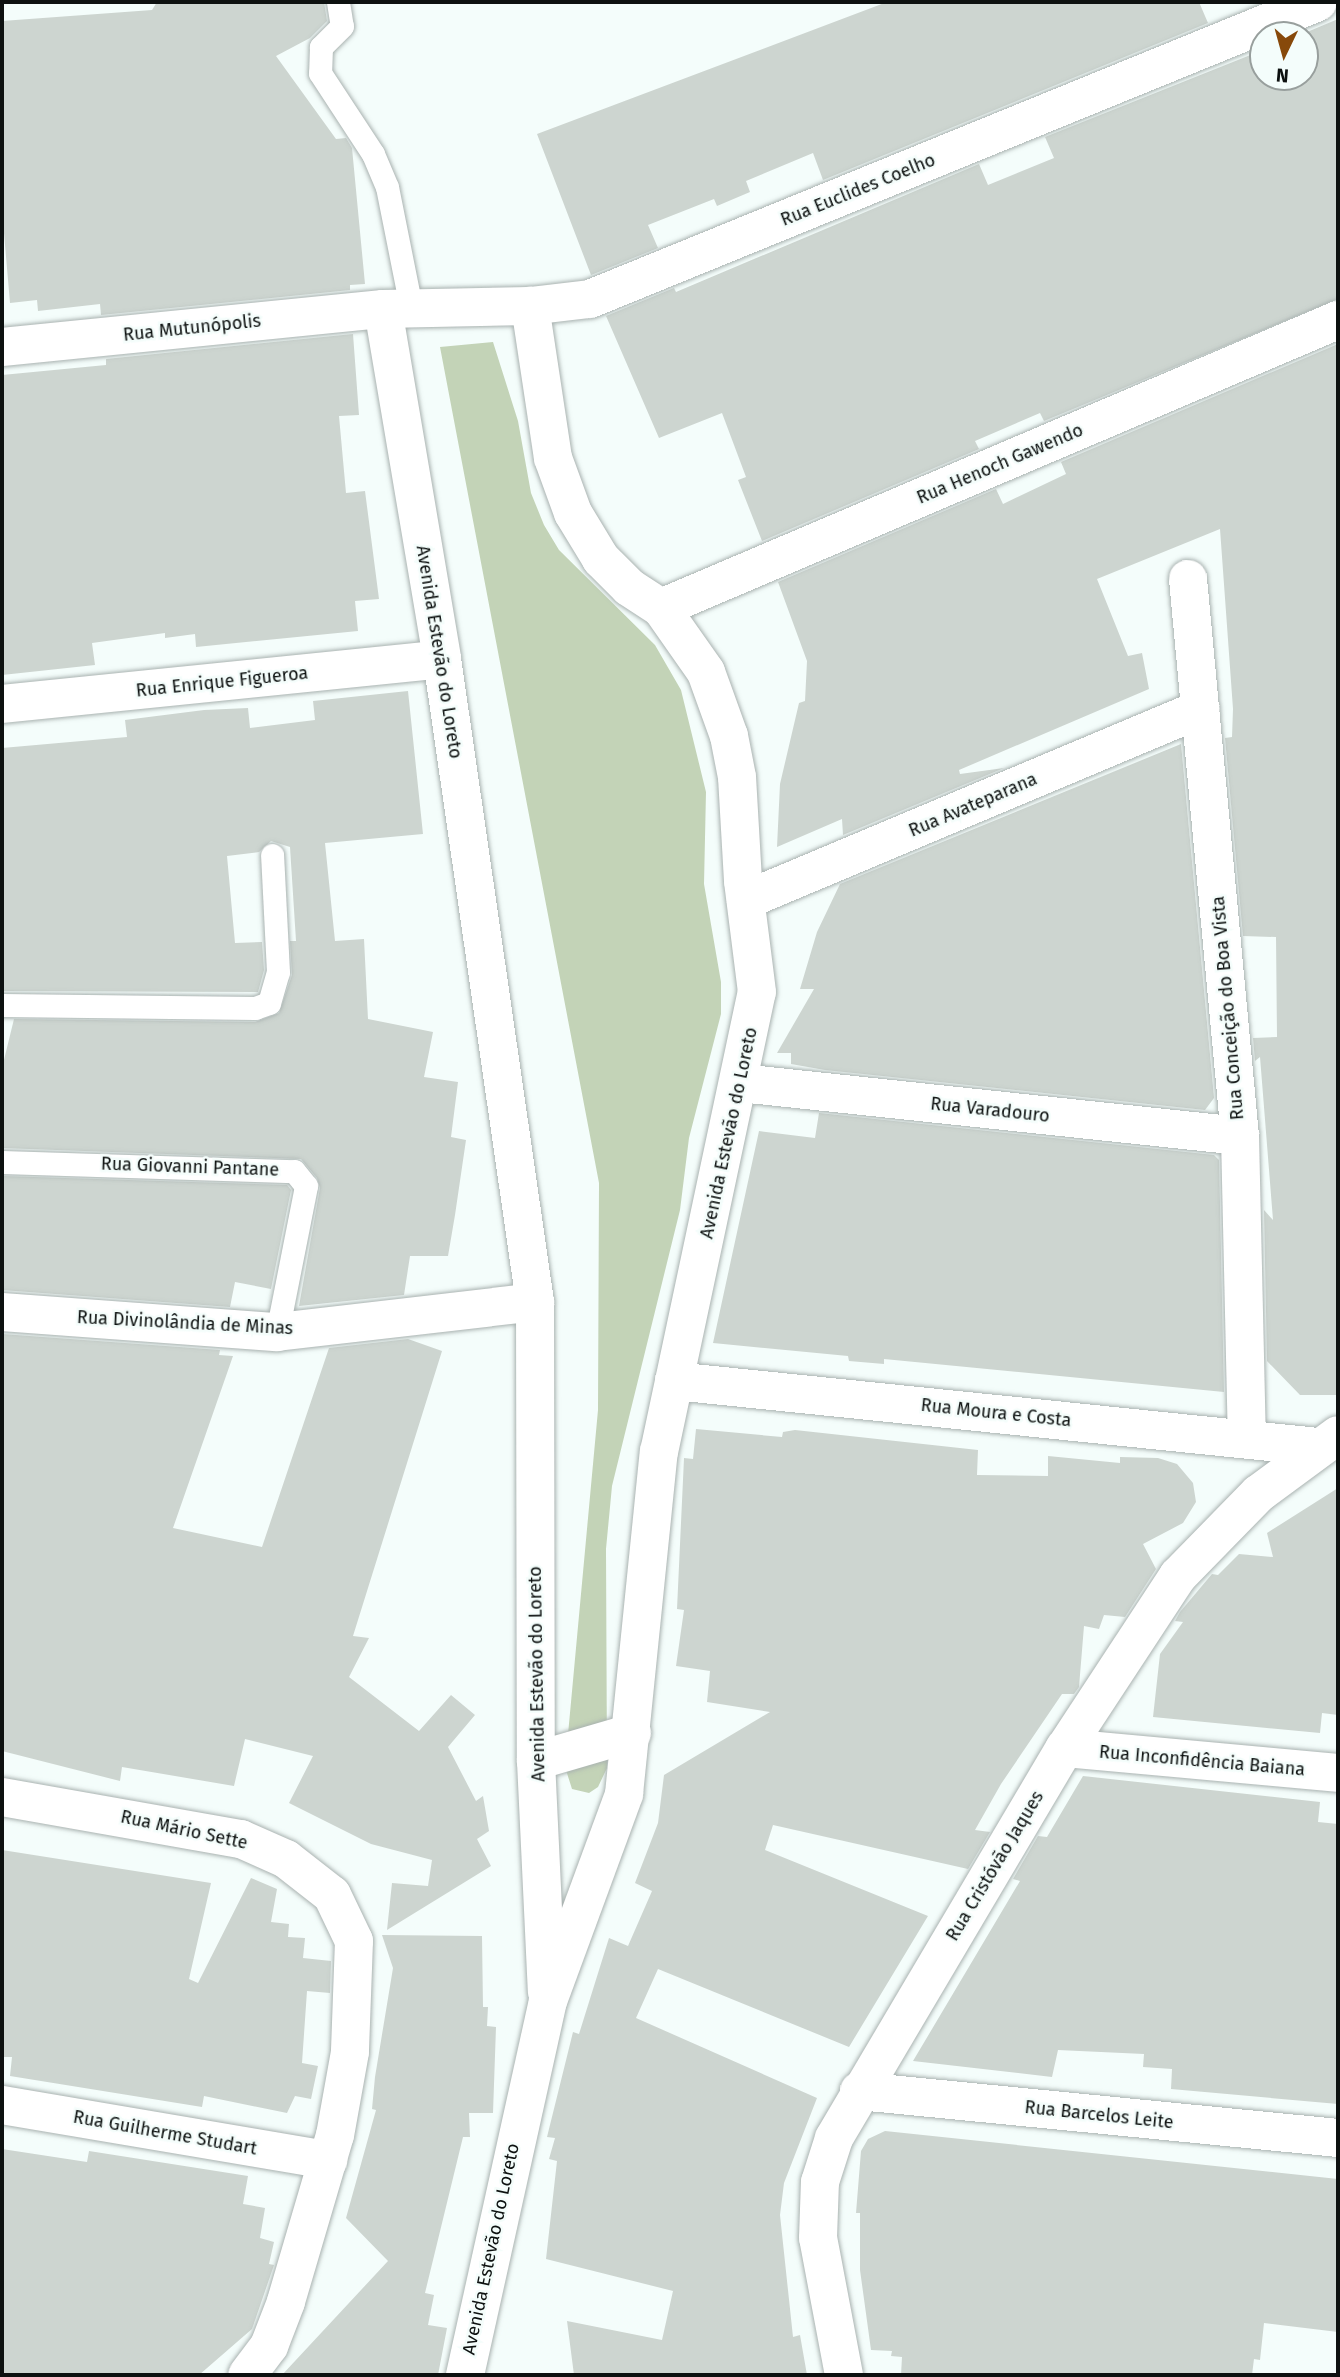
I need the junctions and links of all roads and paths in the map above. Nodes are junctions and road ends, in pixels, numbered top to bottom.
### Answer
1 (338, 2) edge
2 (1318, 2) edge
3 (530, 306) junction
4 (397, 308) junction
5 (1338, 320) edge
6 (2, 347) edge
7 (1188, 579) dead end
8 (661, 608) junction
9 (442, 659) junction
10 (2, 704) edge
11 (1200, 709) junction
12 (272, 855) dead end
13 (746, 900) junction
14 (2, 1005) edge
15 (740, 1083) junction
16 (1240, 1136) junction
17 (2, 1162) edge
18 (534, 1301) junction
19 (2, 1312) edge
20 (276, 1332) junction
21 (674, 1381) junction
22 (1247, 1438) junction
23 (1328, 1441) edge
24 (632, 1733) junction
25 (1065, 1748) junction
26 (536, 1760) junction
27 (1338, 1773) edge
28 (2, 1797) edge
29 (548, 2001) junction
30 (859, 2091) junction
31 (2, 2105) edge
32 (1338, 2138) edge
33 (328, 2160) junction
34 (247, 2375) edge
35 (465, 2375) edge
36 (844, 2375) edge

1 - 4 lane
2 - 3 street, Rua Euclides Coelho
3 - 4 street, Rua Euclides Coelho
3 - 8 street, Avenida Estevão do Loreto
4 - 6 street, Rua Mutunópolis
4 - 9 street, Avenida Estevão do Loreto
5 - 8 street, Rua Henoch Gawendo
7 - 11 street, Rua Conceição do Boa Vista
8 - 13 street, Avenida Estevão do Loreto
9 - 10 street, Rua Enrique Figueroa
9 - 18 street, Avenida Estevão do Loreto
11 - 13 street, Rua Avateparana
11 - 16 street, Rua Conceição do Boa Vista
12 - 14 lane
13 - 15 street, Avenida Estevão do Loreto
15 - 16 street, Rua Varadouro
15 - 21 street, Avenida Estevão do Loreto
16 - 22 street, Rua Conceição do Boa Vista
17 - 20 lane, Rua Giovanni Pantane
18 - 20 street, Rua Divinolândia de Minas
18 - 26 street, Avenida Estevão do Loreto
19 - 20 street, Rua Divinolândia de Minas
21 - 22 street, Rua Moura e Costa
21 - 24 street, Avenida Estevão do Loreto
22 - 23 street, Rua Moura e Costa
23 - 25 street, Rua Cristóvão Jaques
24 - 26 street
24 - 29 street, Avenida Estevão do Loreto
25 - 27 street, Rua Inconfidência Baiana
25 - 30 street, Rua Cristóvão Jaques
26 - 29 street, Avenida Estevão do Loreto
28 - 33 street, Rua Mário Sette
29 - 35 street, Avenida Estevão do Loreto
30 - 32 street, Rua Barcelos Leite
30 - 36 street, Rua Cristóvão Jaques
31 - 33 street, Rua Guilherme Studart
33 - 34 street, Rua Mário Sette

